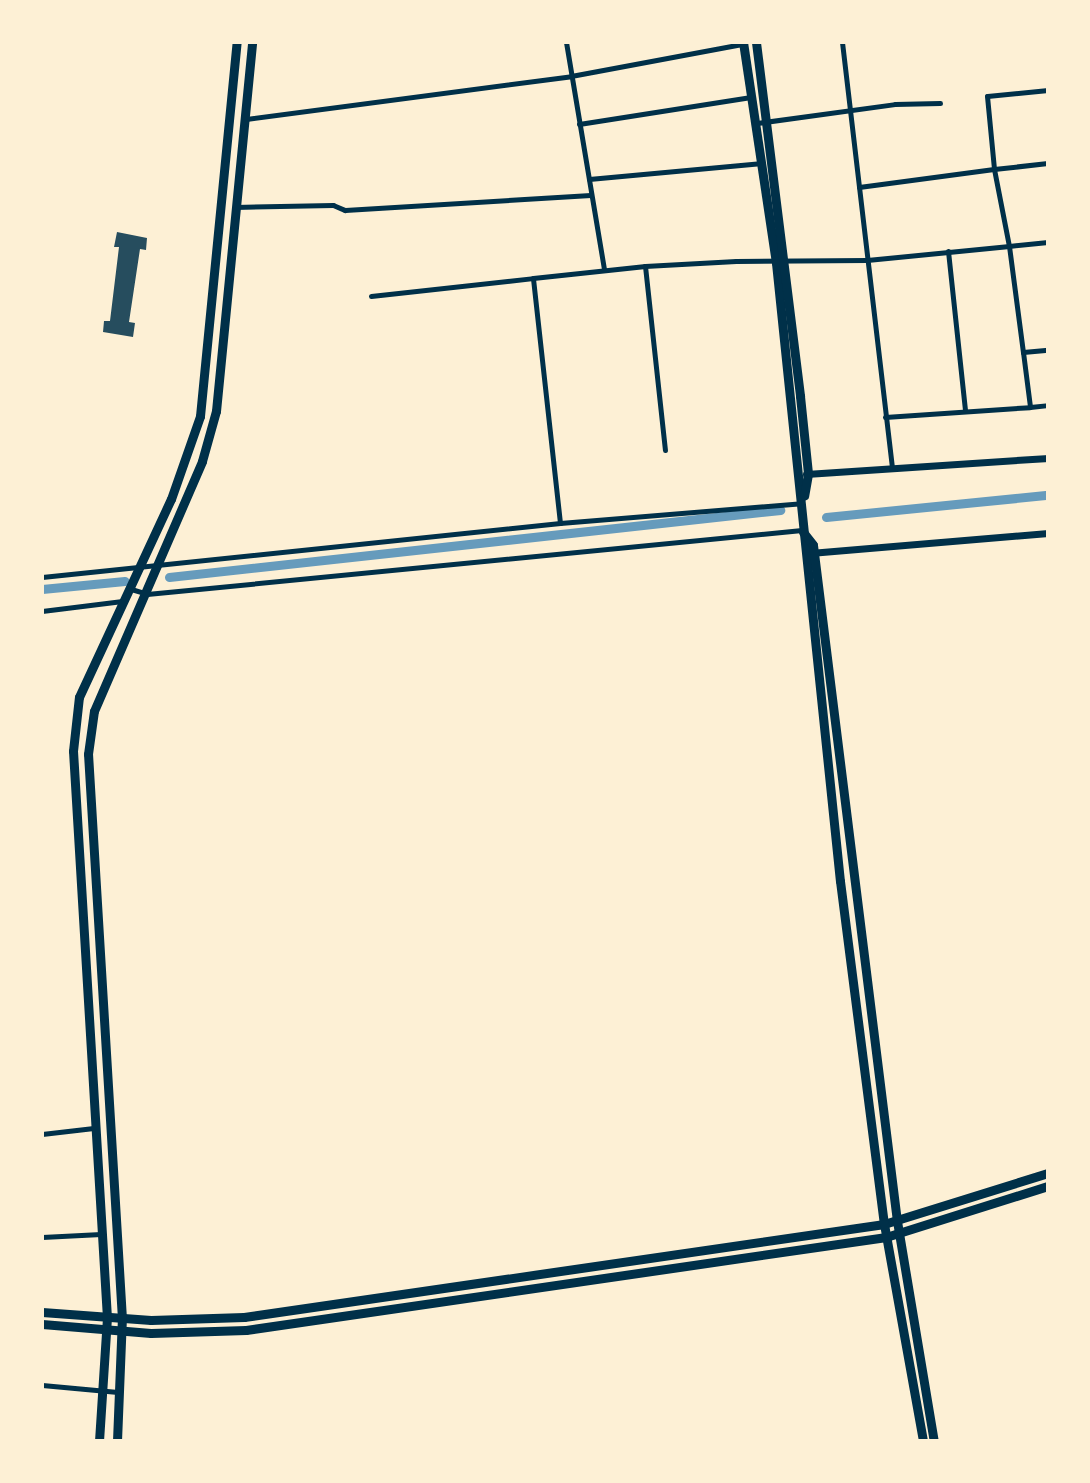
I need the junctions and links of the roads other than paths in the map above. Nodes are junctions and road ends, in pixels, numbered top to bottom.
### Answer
1 (237, 42) edge
2 (252, 42) edge
3 (577, 42) edge
4 (756, 42) edge
5 (842, 42) edge
6 (566, 43) edge
7 (743, 43) edge
8 (571, 76) junction
9 (1048, 90) edge
10 (752, 97) junction
11 (940, 103) dead end
12 (851, 111) junction
13 (244, 120) junction
14 (762, 122) junction
15 (579, 124) junction
16 (762, 163) junction
17 (1048, 163) edge
18 (994, 169) junction
19 (589, 179) junction
20 (859, 187) junction
21 (591, 195) junction
22 (235, 207) junction
23 (1048, 242) edge
24 (1009, 246) junction
25 (948, 251) junction
26 (867, 260) junction
27 (780, 263) junction
28 (645, 266) junction
29 (604, 270) junction
30 (533, 278) junction
31 (371, 296) dead end
32 (1048, 350) edge
33 (1023, 352) junction
34 (1048, 405) edge
35 (1030, 407) junction
36 (965, 411) junction
37 (885, 417) junction
38 (665, 450) dead end
39 (1048, 458) edge
40 (892, 469) junction
41 (796, 474) junction
42 (808, 474) junction
43 (802, 503) junction
44 (560, 523) junction
45 (802, 530) junction
46 (1048, 533) edge
47 (809, 553) junction
48 (159, 565) junction
49 (139, 567) junction
50 (42, 577) edge
51 (129, 588) junction
52 (147, 594) junction
53 (123, 601) junction
54 (42, 611) edge
55 (95, 1128) junction
56 (42, 1134) edge
57 (1048, 1173) edge
58 (1048, 1186) edge
59 (897, 1221) junction
60 (884, 1224) junction
61 (102, 1234) junction
62 (899, 1234) junction
63 (42, 1237) edge
64 (886, 1237) junction
65 (42, 1312) edge
66 (107, 1318) junction
67 (122, 1319) junction
68 (42, 1324) edge
69 (106, 1329) junction
70 (121, 1331) junction
71 (42, 1385) edge
72 (103, 1390) junction
73 (119, 1392) junction
74 (99, 1441) edge
75 (117, 1441) edge
76 (923, 1441) edge
77 (934, 1441) edge

1 - 49 main road
2 - 13 main road
3 - 6 street
4 - 14 main road
5 - 12 street
6 - 8 street
7 - 8 street
7 - 10 main road
8 - 13 street
8 - 15 street
9 - 18 street
10 - 14 main road
10 - 15 street
11 - 12 street
12 - 14 street
12 - 20 street
13 - 22 main road
14 - 16 main road
14 - 27 main road
15 - 19 street
16 - 19 street
16 - 27 main road
17 - 18 street
18 - 20 street
18 - 24 street
19 - 21 street
20 - 26 street
21 - 22 street
21 - 29 street
22 - 48 main road
23 - 24 street
24 - 25 street
24 - 33 street
25 - 26 street
25 - 36 street
26 - 27 street
26 - 37 street
27 - 28 street
27 - 41 main road
27 - 42 main road
28 - 29 street
28 - 38 street
29 - 30 street
30 - 31 street
30 - 44 street
32 - 33 street
33 - 35 street
34 - 35 street
35 - 36 street
36 - 37 street
37 - 40 street
39 - 40 street
40 - 42 street
41 - 42 street
41 - 43 main road
42 - 43 main road
43 - 44 street
43 - 45 main road
44 - 48 street
45 - 47 main road
45 - 52 street
46 - 47 street
47 - 59 main road
47 - 60 main road
48 - 49 street
48 - 52 main road
49 - 50 street
49 - 51 main road
51 - 52 street
51 - 53 main road
52 - 67 main road
53 - 54 street
53 - 55 main road
55 - 56 street
55 - 61 main road
57 - 59 main road
58 - 62 main road
59 - 60 main road
59 - 62 main road
60 - 64 main road
60 - 67 main road
61 - 63 street
61 - 66 main road
62 - 64 main road
62 - 77 main road
64 - 70 main road
64 - 76 main road
65 - 66 main road
66 - 67 main road
66 - 69 main road
67 - 70 main road
68 - 69 main road
69 - 70 main road
69 - 72 main road
70 - 73 main road
71 - 72 street
72 - 73 street
72 - 74 main road
73 - 75 main road

